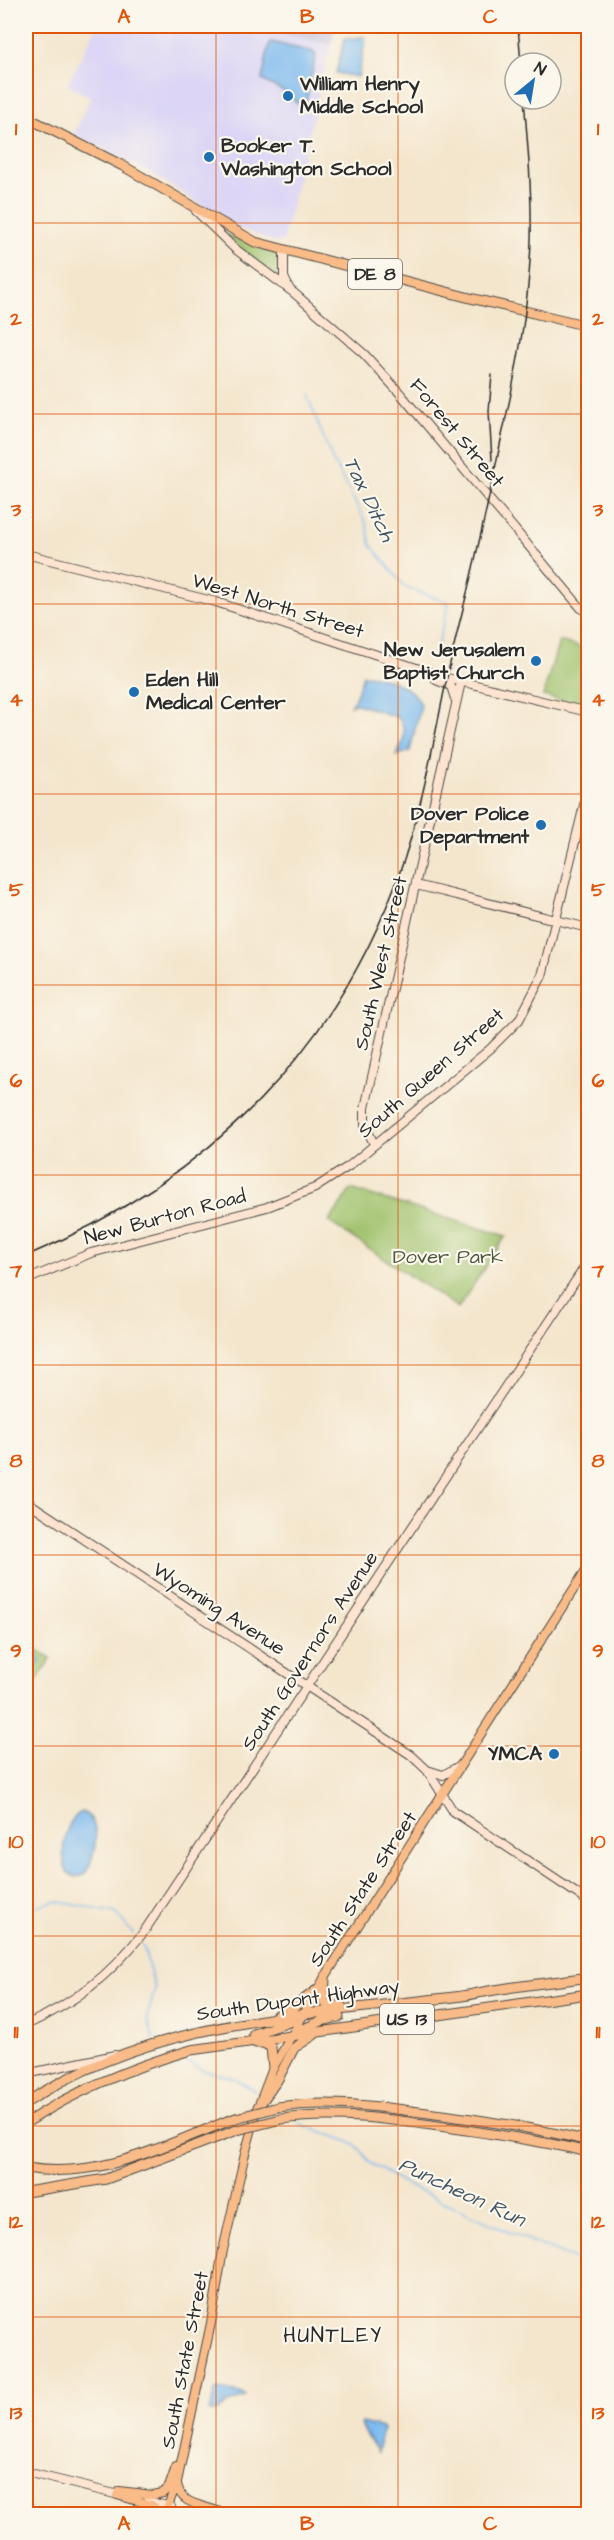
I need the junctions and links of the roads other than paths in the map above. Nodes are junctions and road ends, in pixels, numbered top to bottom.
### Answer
1 (26, 117) edge
2 (188, 204) junction
3 (284, 251) junction
4 (294, 293) junction
5 (588, 326) edge
6 (26, 554) edge
7 (585, 610) edge
8 (400, 662) junction
9 (461, 682) junction
10 (456, 700) junction
11 (588, 712) edge
12 (588, 789) edge
13 (416, 885) junction
14 (557, 920) junction
15 (588, 928) edge
16 (374, 1144) junction
17 (315, 1188) joint
18 (588, 1262) edge
19 (26, 1280) edge
20 (26, 1501) edge
21 (588, 1567) edge
22 (306, 1686) junction
23 (463, 1764) junction
24 (426, 1769) junction
25 (442, 1796) junction
26 (588, 1901) edge
27 (325, 1977) junction
28 (588, 1977) edge
29 (318, 1989) junction
30 (588, 1994) edge
31 (457, 1997) junction
32 (525, 2003) junction
33 (383, 2005) junction
34 (303, 2016) junction
35 (266, 2021) junction
36 (26, 2025) edge
37 (328, 2030) junction
38 (291, 2034) junction
39 (226, 2043) junction
40 (191, 2050) junction
41 (126, 2052) junction
42 (273, 2068) junction
43 (48, 2069) junction
44 (26, 2074) edge
45 (52, 2087) junction
46 (26, 2103) edge
47 (258, 2107) junction
48 (26, 2122) edge
49 (588, 2141) edge
50 (588, 2152) edge
51 (26, 2166) edge
52 (26, 2192) edge
53 (182, 2456) junction
54 (26, 2472) edge
55 (177, 2482) junction
56 (118, 2493) junction
57 (168, 2510) edge
58 (220, 2512) dead end

1 - 2 highway, Forest Street / DE 8
2 - 3 highway, Forest Street / DE 8
2 - 4 street, Forest Street
3 - 4 street, Forest Street
3 - 5 highway, DE 8
4 - 7 street, Forest Street
6 - 8 street, West North Street
8 - 9 street, West North Street
8 - 10 street
9 - 10 street, South West Street
9 - 11 street, West North Street
10 - 13 street, South West Street
12 - 14 street, South Queen Street
13 - 14 street
13 - 16 street, South West Street
14 - 15 street
14 - 16 street, South Queen Street
16 - 17 street, South Queen Street
17 - 19 street, New Burton Road
18 - 22 street, South Governors Avenue
20 - 22 street, Wyoming Avenue
21 - 23 main road, South State Street
22 - 24 street, Wyoming Avenue
22 - 36 street, South Governors Avenue
23 - 24 street
23 - 25 main road, South State Street
24 - 25 street, Wyoming Avenue
25 - 26 street, Wyoming Avenue
25 - 27 main road, South State Street
27 - 29 main road, South State Street
27 - 33 highway
28 - 31 highway, South Dupont Highway / US 13
28 - 32 highway
29 - 34 main road, South State Street
29 - 35 highway
30 - 32 highway, South Dupont Highway / US 13
31 - 33 highway, South Dupont Highway / US 13
31 - 38 highway
32 - 37 highway, South Dupont Highway / US 13
33 - 34 highway, South Dupont Highway / US 13
34 - 35 highway, South Dupont Highway / US 13
34 - 38 main road, South State Street
34 - 39 highway
35 - 41 highway, South Dupont Highway / US 13
37 - 38 highway, South Dupont Highway / US 13
37 - 47 highway
38 - 39 highway, South Dupont Highway / US 13
38 - 42 main road, South State Street
39 - 40 highway, South Dupont Highway / US 13
40 - 42 highway
40 - 48 highway, South Dupont Highway / US 13
41 - 43 street
41 - 45 highway, South Dupont Highway / US 13
42 - 47 main road, South State Street
43 - 44 street
43 - 45 street
45 - 46 highway, South Dupont Highway / US 13
47 - 53 main road, South State Street
49 - 51 highway, bridge
50 - 52 highway, bridge
53 - 55 main road, South State Street
53 - 56 main road
54 - 56 street
55 - 57 main road, South State Street
55 - 58 main road
56 - 57 street
56 - 57 main road

